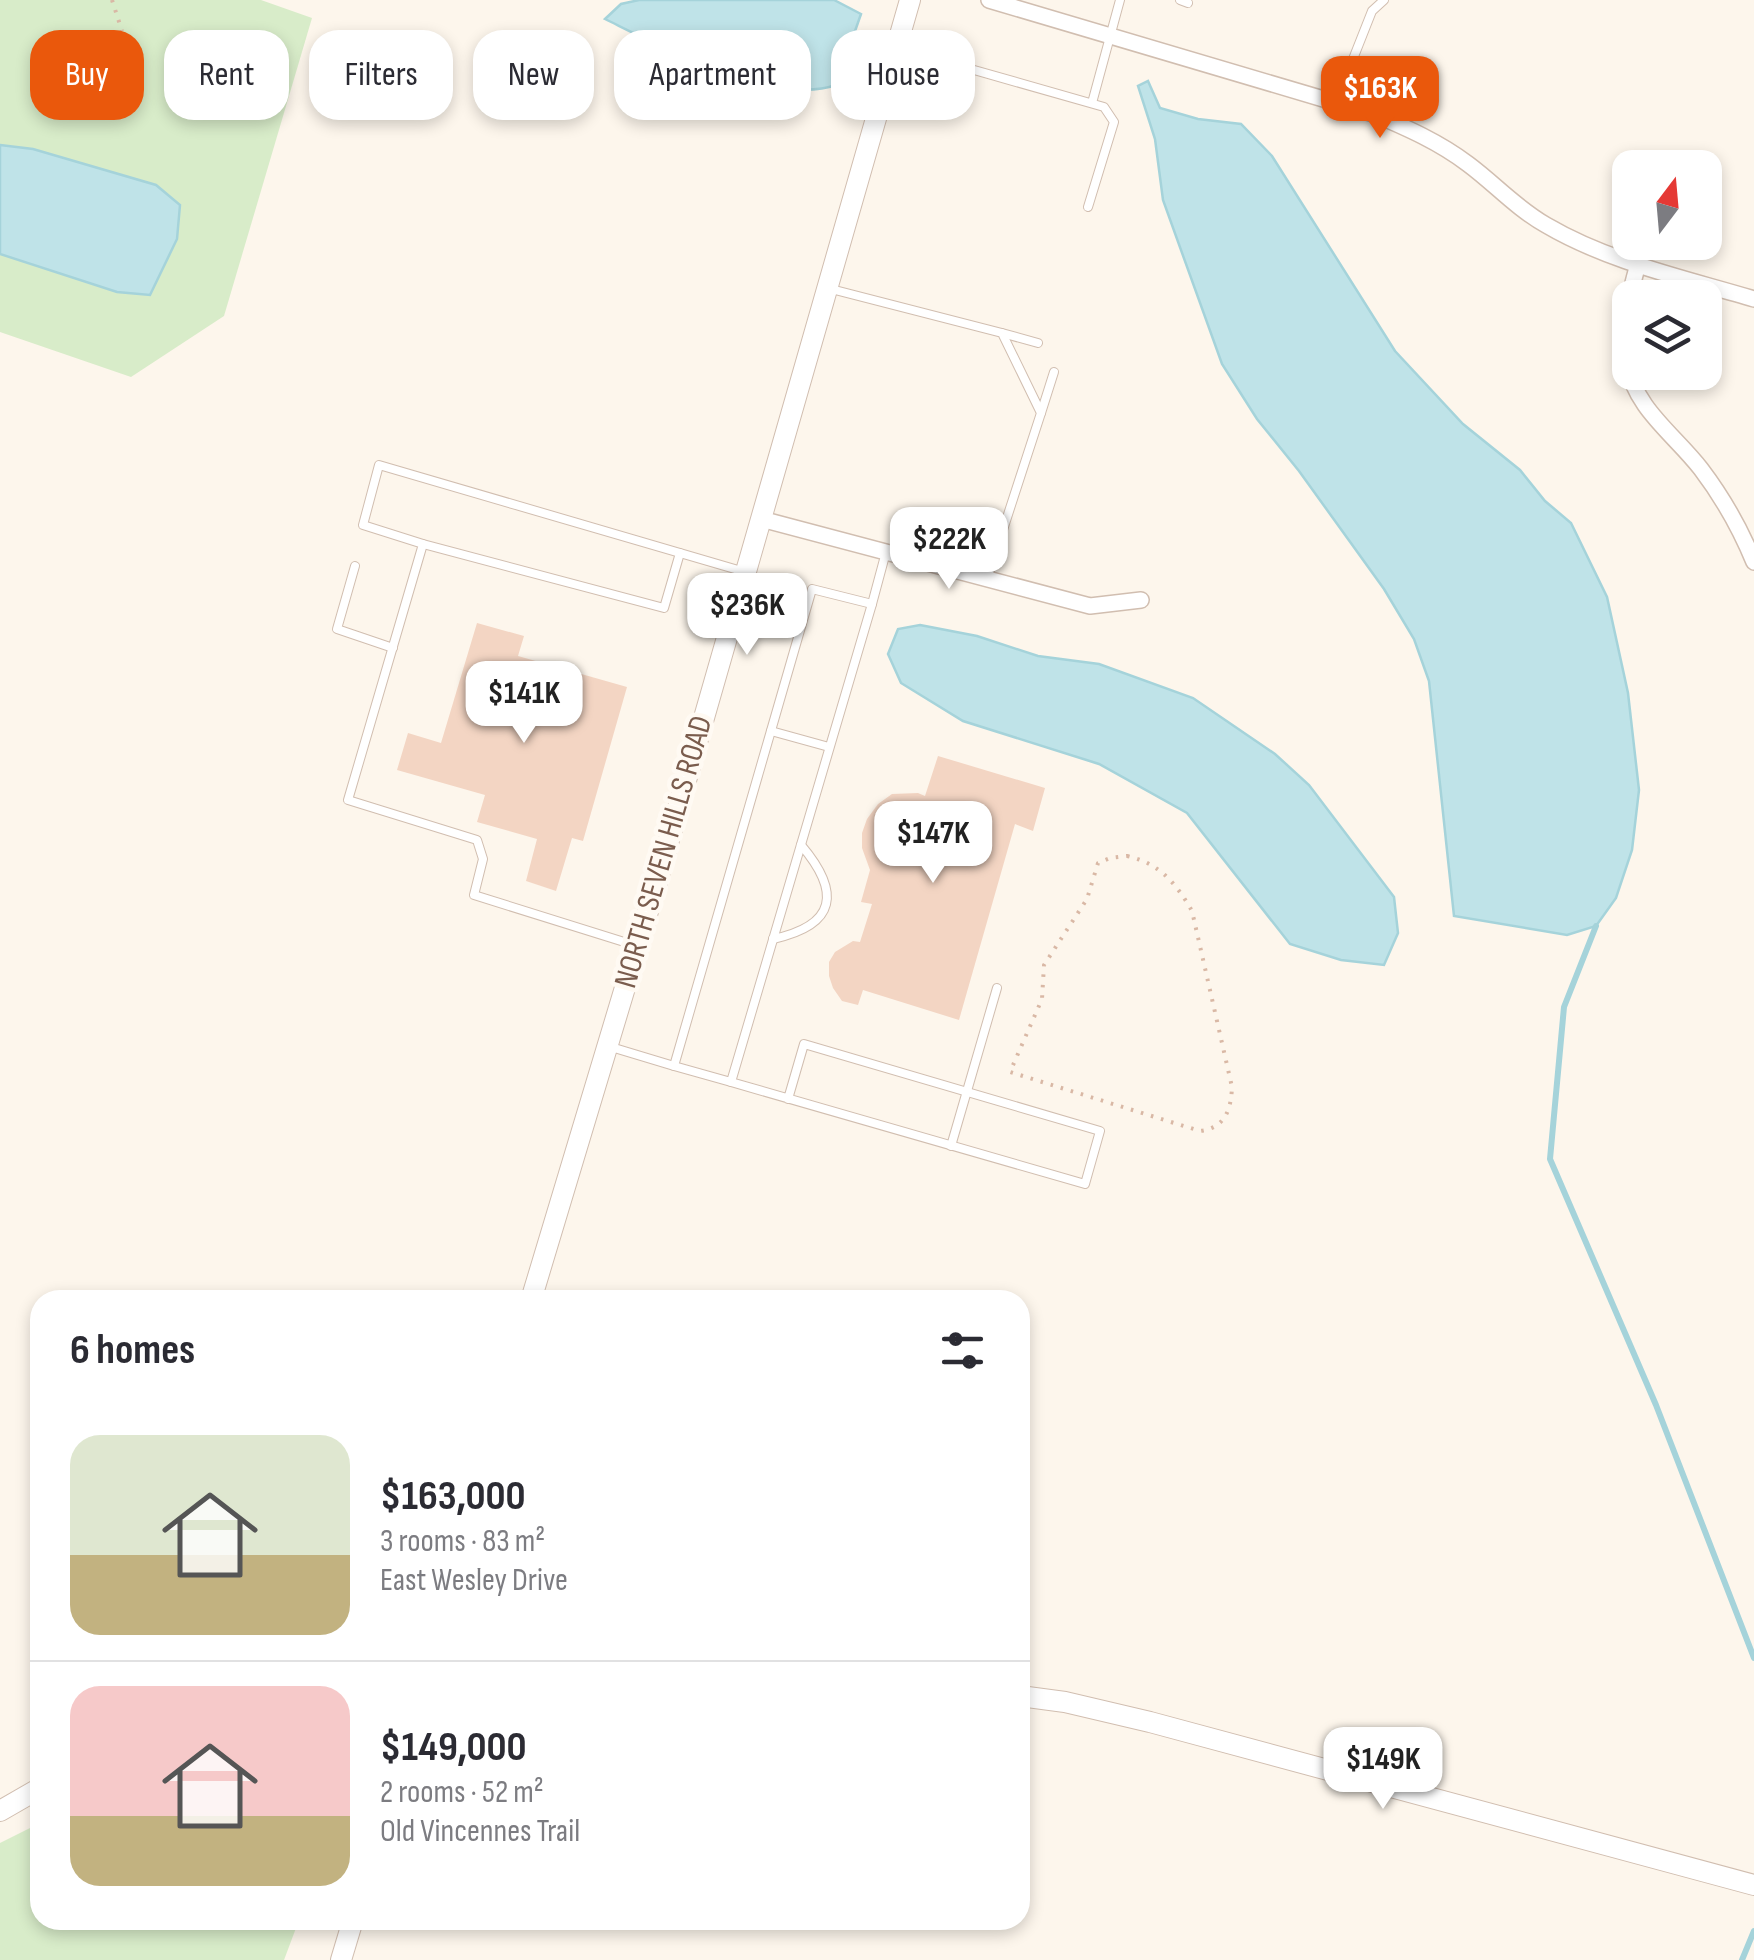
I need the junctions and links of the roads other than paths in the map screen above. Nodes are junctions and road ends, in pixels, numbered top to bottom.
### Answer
1 (910, 0) edge
2 (989, 0) edge
3 (1120, 0) edge
4 (1384, 0) edge
5 (1111, 35) junction
6 (975, 71) edge
7 (1336, 102) junction
8 (1092, 104) junction
9 (1088, 208) dead end
10 (1638, 264) junction
11 (827, 288) junction
12 (1754, 299) edge
13 (1002, 332) junction
14 (1038, 343) dead end
15 (1054, 372) dead end
16 (1040, 413) junction
17 (760, 519) junction
18 (423, 544) junction
19 (886, 552) junction
20 (680, 554) junction
21 (1754, 562) edge
22 (355, 566) dead end
23 (745, 572) junction
24 (988, 579) junction
25 (1142, 600) dead end
26 (872, 604) junction
27 (393, 648) junction
28 (770, 731) junction
29 (830, 747) junction
30 (801, 845) junction
31 (773, 939) junction
32 (638, 946) junction
33 (997, 988) dead end
34 (606, 1046) junction
35 (674, 1066) junction
36 (731, 1082) junction
37 (966, 1092) junction
38 (788, 1099) junction
39 (950, 1146) junction
40 (534, 1290) edge
41 (1030, 1697) edge
42 (30, 1794) edge
43 (0, 1811) edge
44 (1754, 1884) edge
45 (350, 1930) edge
46 (341, 1960) edge

1 - 11 street, NORTH SEVEN HILLS ROAD
2 - 5 street
3 - 5 lane
4 - 7 lane
5 - 7 street
5 - 8 lane
6 - 8 lane
7 - 10 street
8 - 9 lane
10 - 12 street
10 - 21 street
11 - 13 lane
11 - 17 street, NORTH SEVEN HILLS ROAD
13 - 14 lane
13 - 16 lane
15 - 16 lane
16 - 24 lane
17 - 19 street
17 - 23 street, NORTH SEVEN HILLS ROAD
18 - 20 lane
18 - 20 lane
18 - 27 lane
19 - 24 street
19 - 26 lane
20 - 23 lane
22 - 27 lane
23 - 32 street, NORTH SEVEN HILLS ROAD
24 - 25 street
26 - 28 lane
26 - 29 lane
27 - 32 lane
28 - 29 lane
28 - 35 lane
29 - 30 lane
30 - 31 lane
30 - 31 lane
31 - 36 lane
32 - 34 street, NORTH SEVEN HILLS ROAD
33 - 37 lane
34 - 35 lane
34 - 40 street, NORTH SEVEN HILLS ROAD
35 - 36 lane
36 - 38 lane
37 - 38 lane
37 - 39 lane
37 - 39 lane
38 - 39 lane
41 - 44 street
42 - 43 street
45 - 46 street

